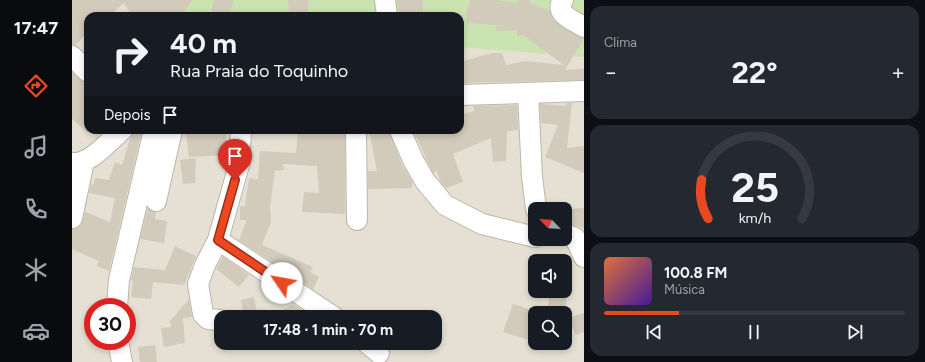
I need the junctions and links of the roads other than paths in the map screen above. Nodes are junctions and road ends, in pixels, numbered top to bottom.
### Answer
1 (385, 0) edge
2 (562, 0) edge
3 (386, 12) edge
4 (584, 27) edge
5 (72, 56) edge
6 (84, 68) edge
7 (584, 91) edge
8 (528, 93) junction
9 (464, 95) edge
10 (118, 134) edge
11 (153, 134) edge
12 (171, 134) edge
13 (241, 134) edge
14 (356, 134) edge
15 (402, 134) edge
16 (78, 162) edge
17 (156, 200) dead end
18 (535, 202) edge
19 (72, 218) edge
20 (356, 220) dead end
21 (528, 235) edge
22 (572, 237) edge
23 (218, 240) junction
24 (584, 257) edge
25 (118, 298) edge
26 (323, 310) edge
27 (214, 320) edge
28 (120, 350) edge
29 (122, 362) edge

1 - 3 street
2 - 4 street
5 - 6 street
7 - 8 street
8 - 9 street
8 - 18 street
10 - 16 street
11 - 25 street
12 - 17 street
13 - 23 street
14 - 20 street
15 - 21 street
16 - 19 street
22 - 24 street
23 - 26 street
23 - 27 street
28 - 29 street

